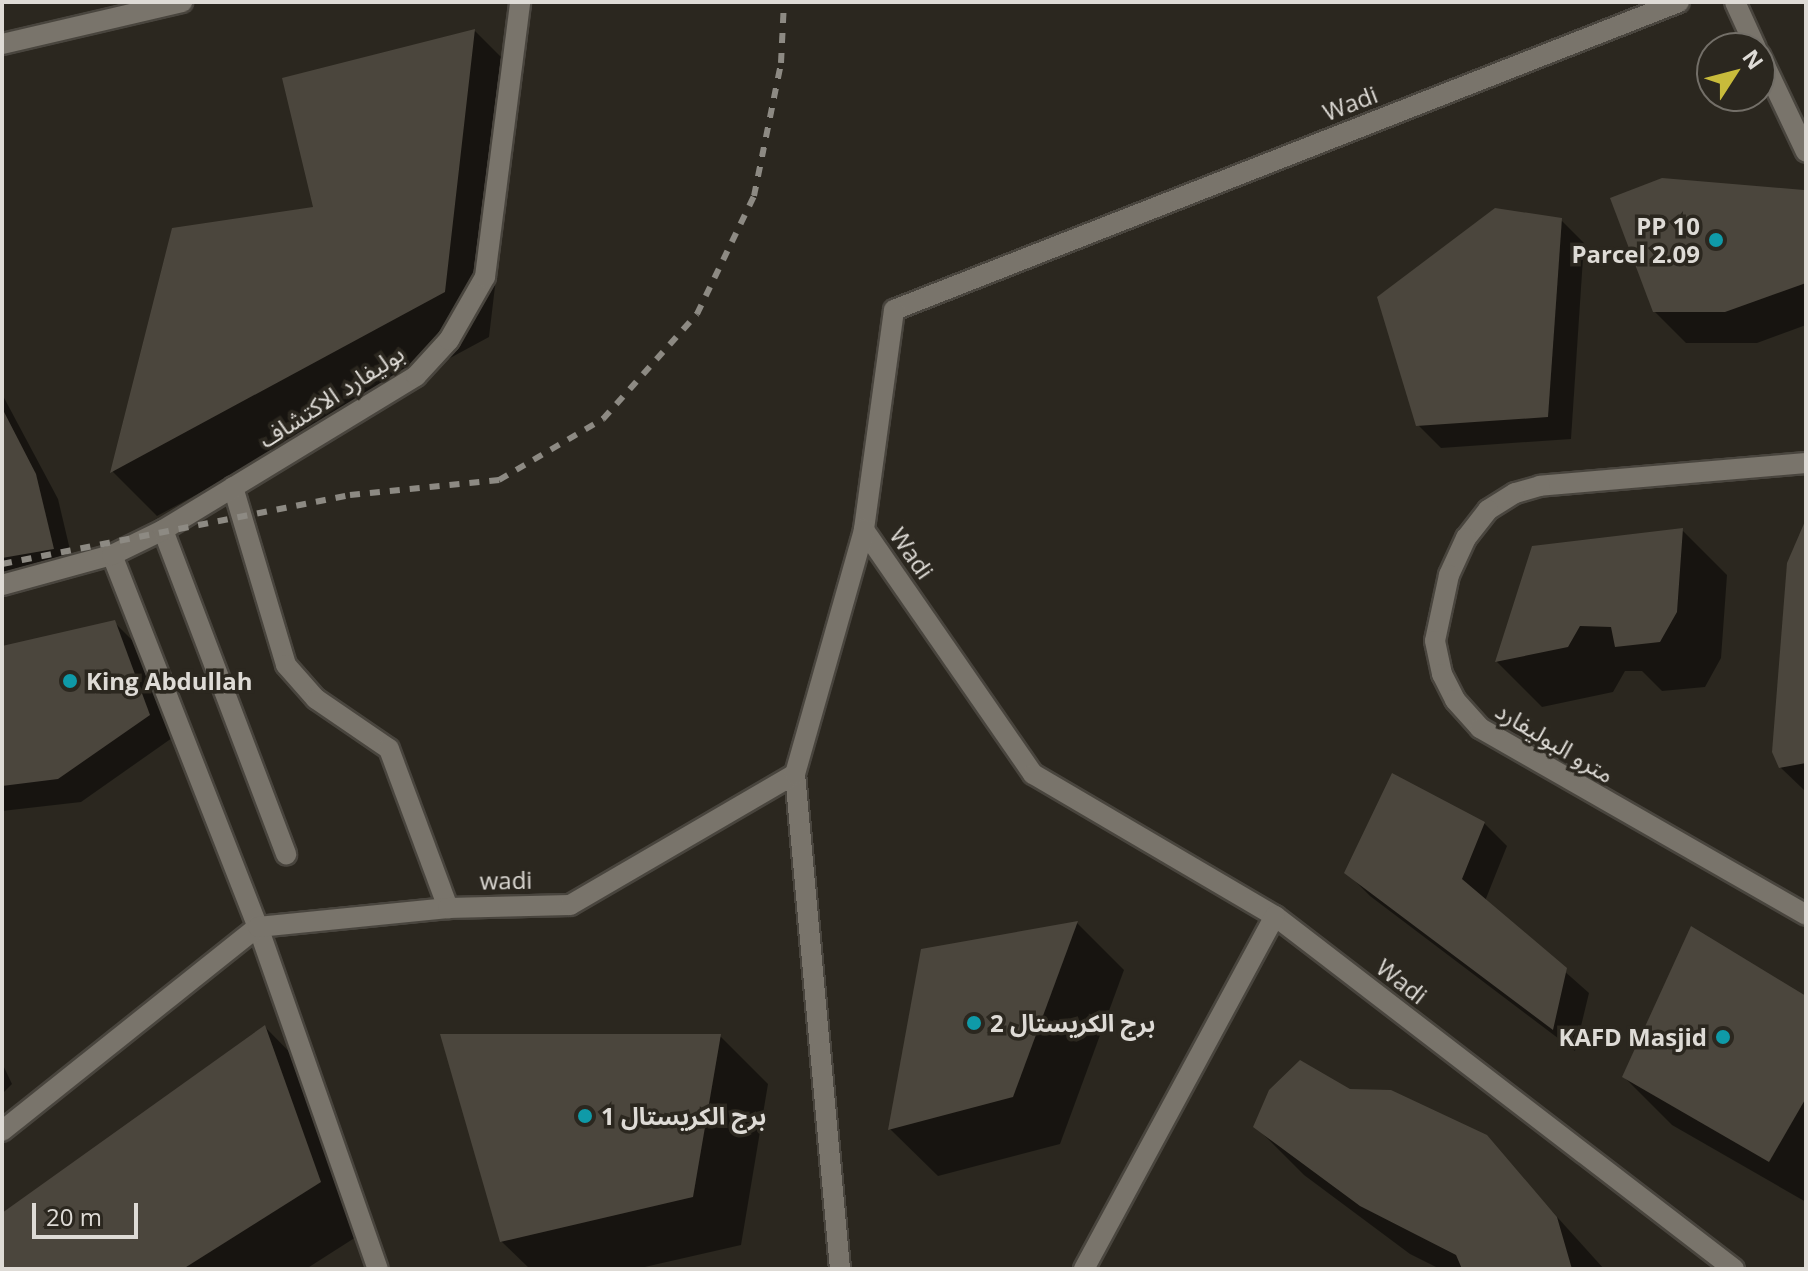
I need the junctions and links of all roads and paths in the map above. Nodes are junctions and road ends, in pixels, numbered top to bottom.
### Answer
1 (182, 2) edge
2 (520, 2) edge
3 (1679, 2) edge
4 (1735, 2) edge
5 (1749, 32) edge
6 (2, 44) edge
7 (1776, 89) edge
8 (1806, 152) edge
9 (1806, 463) edge
10 (233, 487) junction
11 (163, 530) junction
12 (864, 530) junction
13 (112, 555) junction
14 (2, 585) edge
15 (795, 774) junction
16 (286, 854) dead end
17 (448, 908) junction
18 (1806, 915) edge
19 (1275, 916) junction
20 (258, 927) junction
21 (2, 1131) edge
22 (378, 1269) edge
23 (840, 1269) edge
24 (1084, 1269) edge
25 (1734, 1269) edge

1 - 6 street
2 - 10 street, بوليفارد الاكتشاف
3 - 12 street, Wadi
4 - 5 street
7 - 8 street
9 - 18 street, مترو البوليفارد
10 - 11 street, بوليفارد الاكتشاف
10 - 17 street
11 - 13 street, بوليفارد الاكتشاف
11 - 16 street
12 - 15 street, wadi
12 - 19 street, Wadi
13 - 14 street, بوليفارد الاكتشاف
13 - 20 street
15 - 17 street, wadi
15 - 23 street
17 - 20 street, wadi
19 - 24 street
19 - 25 street, Wadi
20 - 21 street
20 - 22 street

